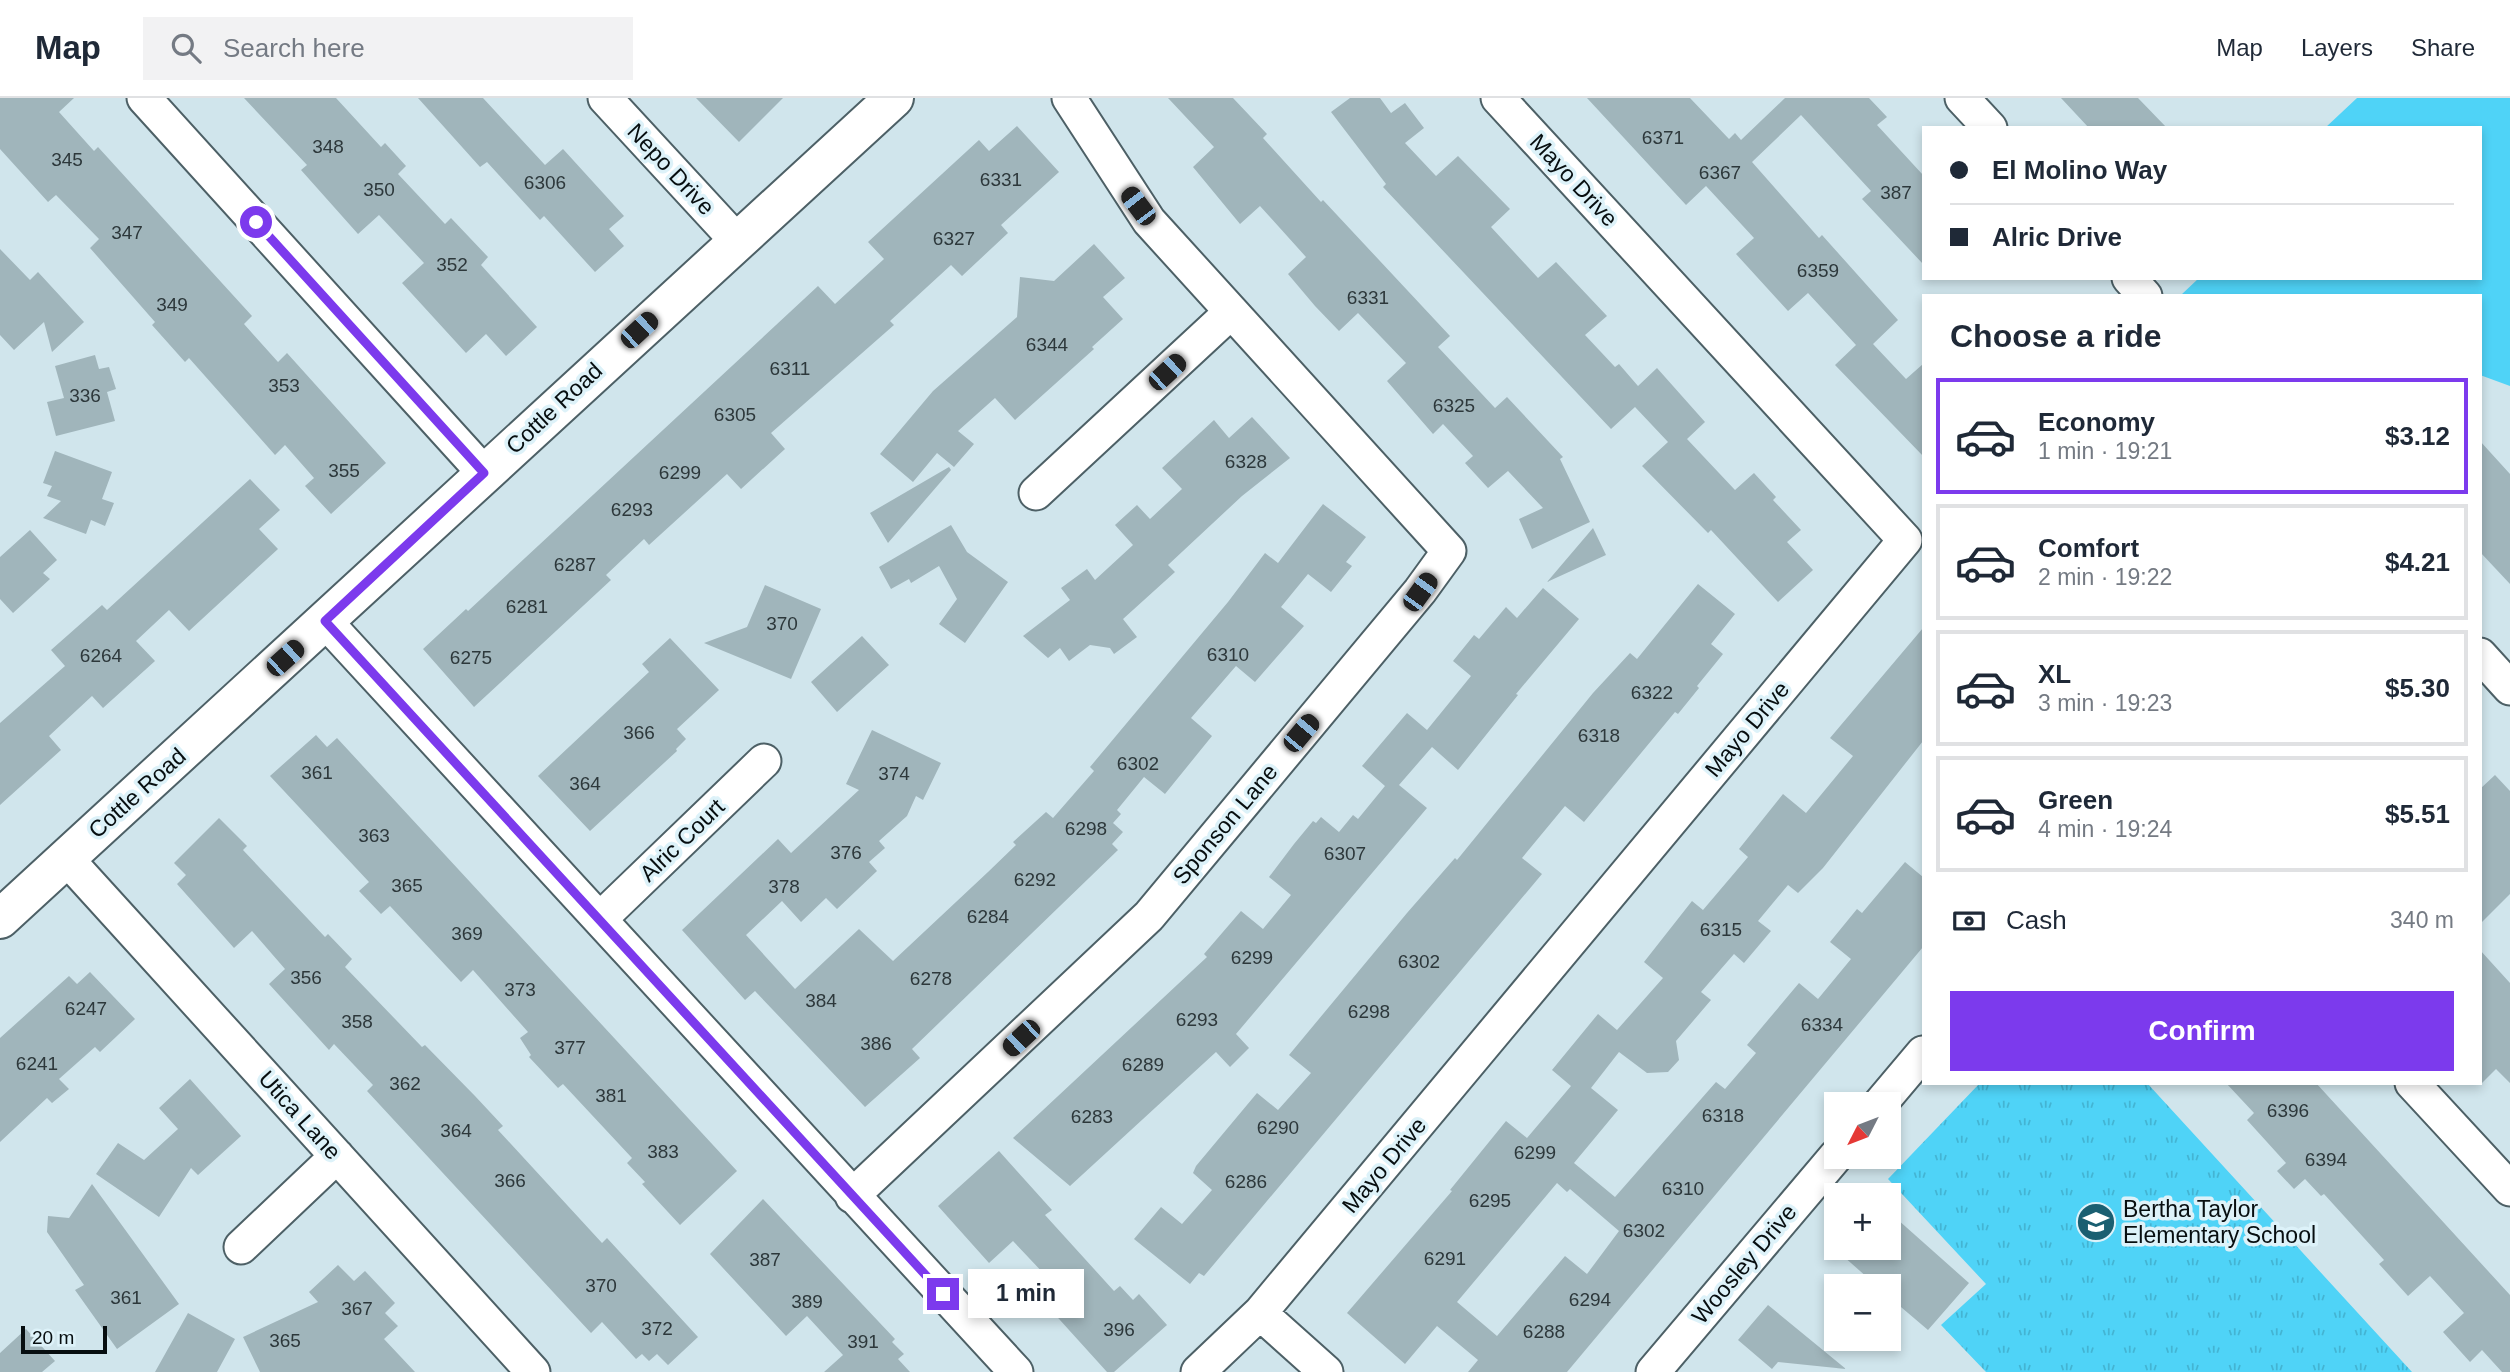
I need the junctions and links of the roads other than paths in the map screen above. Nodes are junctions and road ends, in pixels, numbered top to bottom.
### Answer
1 (144, 98) edge
2 (605, 98) edge
3 (894, 98) edge
4 (1069, 98) edge
5 (1499, 98) edge
6 (1962, 98) edge
7 (1988, 126) edge
8 (737, 241) junction
9 (2131, 280) edge
10 (2144, 294) edge
11 (1230, 313) junction
12 (484, 473) junction
13 (1037, 493) dead end
14 (325, 621) junction
15 (2482, 657) edge
16 (2510, 688) edge
17 (764, 761) dead end
18 (66, 858) junction
19 (0, 919) edge
20 (600, 919) junction
21 (1922, 1054) edge
22 (2414, 1085) edge
23 (1890, 1092) edge
24 (337, 1156) junction
25 (1825, 1169) edge
26 (2510, 1189) edge
27 (852, 1196) junction
28 (241, 1247) dead end
29 (1260, 1313) junction
30 (533, 1372) edge
31 (1016, 1372) edge
32 (1198, 1372) edge
33 (1326, 1372) edge
34 (1653, 1372) edge

1 - 12 street
2 - 8 street, Nepo Drive
3 - 8 street, Cottle Road
4 - 11 street, Sponson Lane
5 - 29 street, Mayo Drive
6 - 7 street
8 - 12 street, Cottle Road
9 - 10 street
11 - 13 street
11 - 27 street, Sponson Lane
12 - 14 street, Cottle Road
14 - 18 street, Cottle Road
14 - 20 street
15 - 16 street
17 - 20 street, Alric Court
18 - 19 street, Cottle Road
18 - 24 street, Utica Lane
20 - 27 street
21 - 23 street
22 - 26 street
24 - 28 street
24 - 30 street, Utica Lane
25 - 34 street, Woosley Drive
27 - 31 street
29 - 32 street, Mayo Drive
29 - 33 street

